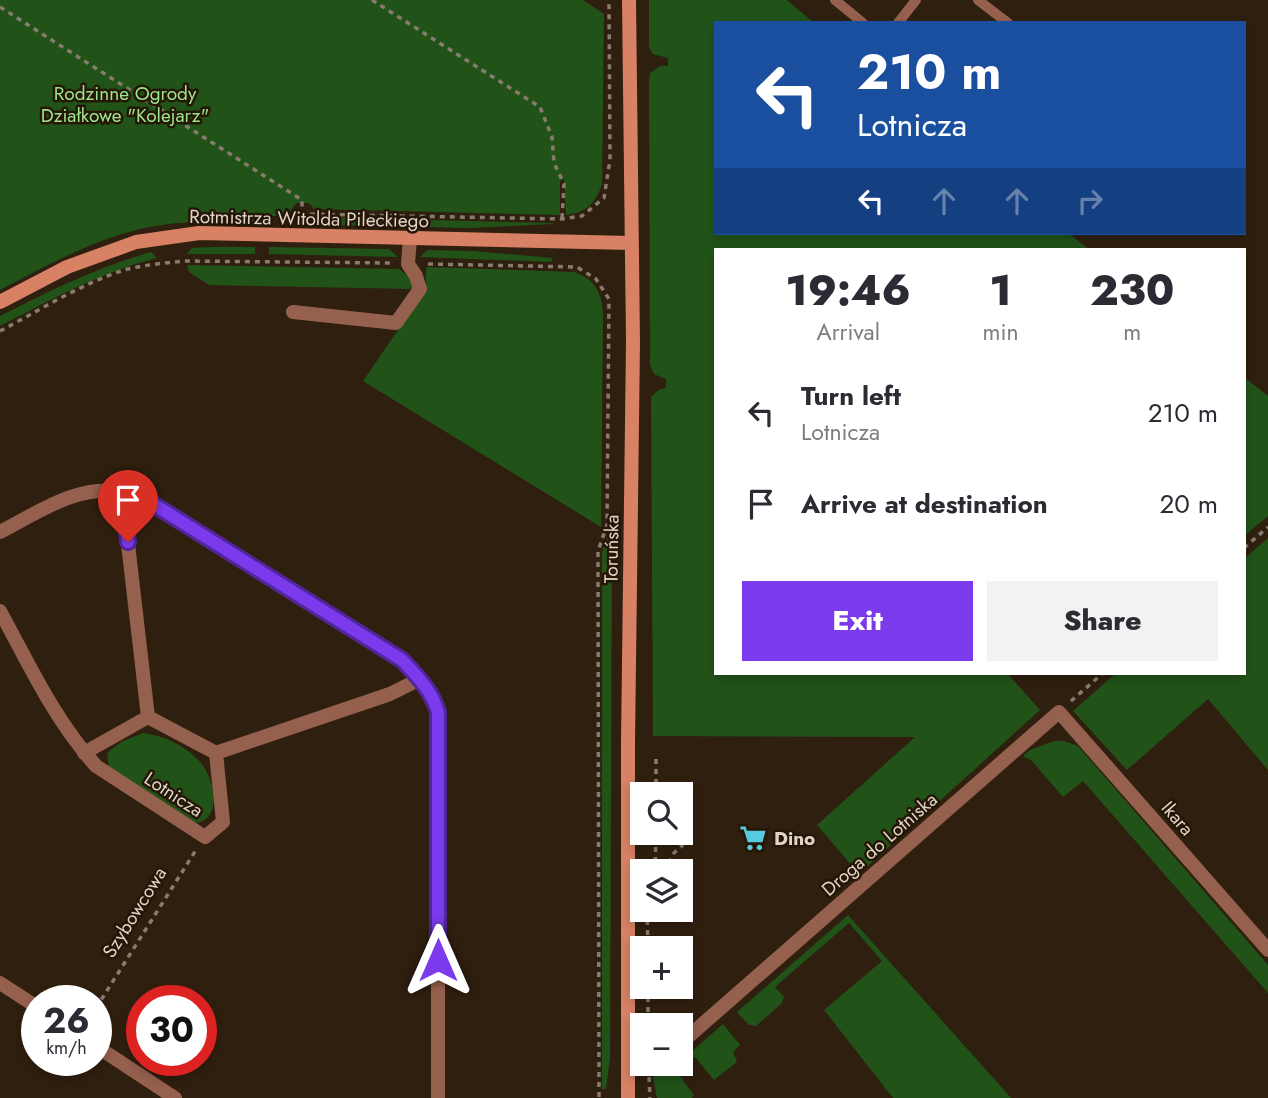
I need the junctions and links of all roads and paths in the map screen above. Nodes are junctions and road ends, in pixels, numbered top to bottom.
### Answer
1 (372, 0) edge
2 (609, 0) edge
3 (629, 0) edge
4 (835, 0) edge
5 (916, 0) edge
6 (978, 0) edge
7 (0, 7) edge
8 (861, 21) edge
9 (900, 21) edge
10 (1005, 21) edge
11 (562, 219) junction
12 (410, 238) junction
13 (631, 243) junction
14 (408, 264) junction
15 (0, 302) edge
16 (293, 312) dead end
17 (0, 331) edge
18 (122, 492) junction
19 (1268, 527) edge
20 (0, 532) edge
21 (1246, 546) edge
22 (0, 611) edge
23 (1101, 675) edge
24 (420, 679) junction
25 (1059, 712) junction
26 (148, 717) junction
27 (84, 753) junction
28 (216, 753) junction
29 (656, 754) dead end
30 (656, 782) edge
31 (205, 837) junction
32 (682, 845) edge
33 (671, 859) edge
34 (1268, 950) edge
35 (0, 983) edge
36 (111, 985) edge
37 (21, 997) edge
38 (639, 1013) edge
39 (693, 1032) edge
40 (112, 1057) edge
41 (637, 1076) edge
42 (643, 1076) edge
43 (174, 1098) edge
44 (438, 1098) edge
45 (599, 1098) edge
46 (628, 1098) edge
47 (650, 1098) edge

1 - 11 path
2 - 11 path
3 - 13 main road, Toruńska
4 - 8 lane
5 - 9 lane
6 - 10 lane
7 - 11 path
12 - 13 main road, Rotmistrza Witolda Pileckiego
12 - 14 street
12 - 15 main road, Rotmistrza Witolda Pileckiego
13 - 38 main road, Toruńska
14 - 16 street
14 - 17 path
14 - 45 path
18 - 20 street
18 - 24 street
18 - 26 street
19 - 21 path
22 - 27 street, Lotnicza
23 - 25 path
24 - 28 street
24 - 44 street
25 - 34 street, Ikara
25 - 39 street, Droga do Lotniska
26 - 27 street
26 - 28 street
27 - 31 street, Lotnicza
28 - 31 street, Lotnicza
29 - 30 path
31 - 36 path, Szybowcowa
32 - 33 path
35 - 37 street
40 - 43 street
41 - 46 main road, Toruńska
42 - 47 path

